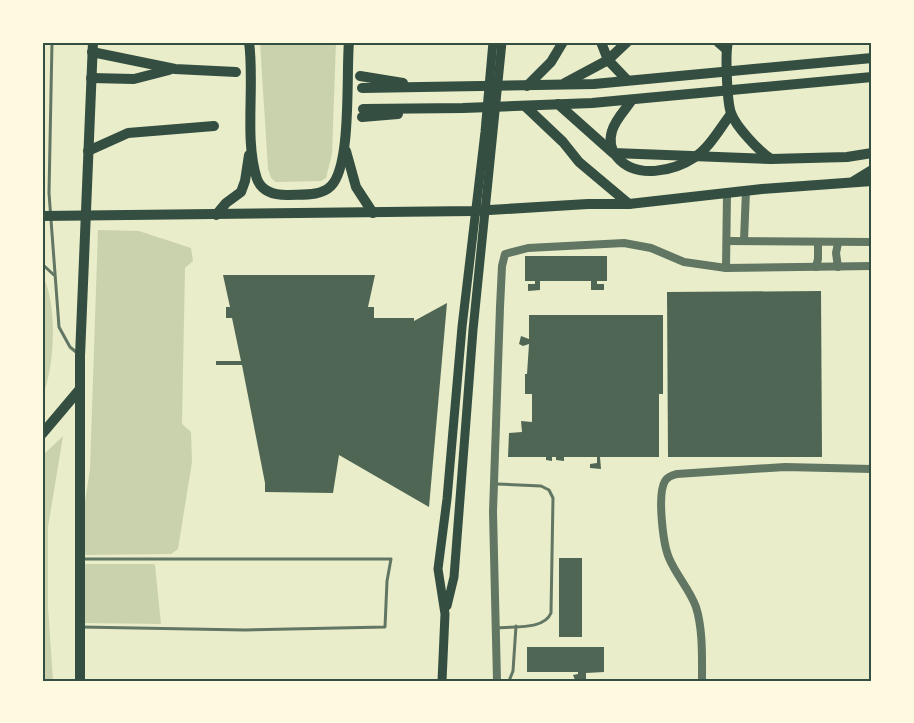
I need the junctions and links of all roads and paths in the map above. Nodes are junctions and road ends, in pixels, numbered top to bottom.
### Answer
1 (52, 42) edge
2 (249, 42) edge
3 (349, 42) edge
4 (493, 42) edge
5 (502, 42) edge
6 (563, 42) edge
7 (601, 42) edge
8 (627, 42) edge
9 (725, 46) edge
10 (92, 47) edge
11 (872, 58) edge
12 (608, 60) junction
13 (175, 69) junction
14 (236, 72) dead end
15 (360, 76) dead end
16 (872, 77) edge
17 (91, 78) junction
18 (627, 80) junction
19 (561, 85) junction
20 (421, 86) junction
21 (525, 86) junction
22 (362, 88) dead end
23 (632, 100) junction
24 (558, 104) junction
25 (523, 106) junction
26 (730, 111) junction
27 (363, 113) dead end
28 (214, 126) dead end
29 (252, 143) junction
30 (345, 149) junction
31 (88, 152) junction
32 (613, 153) junction
33 (872, 153) edge
34 (698, 155) junction
35 (771, 159) junction
36 (872, 170) edge
37 (872, 181) edge
38 (851, 183) junction
39 (746, 191) junction
40 (727, 193) junction
41 (629, 204) junction
42 (373, 213) junction
43 (216, 215) junction
44 (42, 216) edge
45 (744, 240) junction
46 (727, 241) junction
47 (872, 242) edge
48 (818, 243) junction
49 (838, 243) junction
50 (42, 264) edge
51 (872, 266) edge
52 (816, 267) junction
53 (838, 267) junction
54 (726, 268) junction
55 (56, 276) junction
56 (462, 327) junction
57 (80, 356) junction
58 (80, 389) junction
59 (466, 409) junction
60 (42, 434) edge
61 (463, 454) junction
62 (872, 469) edge
63 (494, 484) junction
64 (447, 499) junction
65 (80, 558) junction
66 (445, 614) junction
67 (516, 626) junction
68 (80, 627) junction
69 (496, 628) junction
70 (80, 681) edge
71 (442, 681) edge
72 (497, 681) edge
73 (509, 681) edge
74 (702, 681) edge

1 - 55 lane
2 - 29 main road
3 - 30 main road
4 - 56 main road
5 - 59 main road
6 - 21 main road
7 - 12 main road
8 - 12 main road
9 - 26 main road
10 - 13 main road
10 - 17 main road
11 - 18 main road
12 - 18 main road
12 - 19 main road
13 - 14 main road
13 - 17 main road
15 - 20 main road
16 - 23 main road
17 - 31 main road
18 - 19 main road
19 - 21 main road
20 - 21 main road
20 - 22 main road
23 - 24 main road
23 - 32 main road
24 - 25 main road
24 - 32 main road
25 - 27 main road
25 - 41 main road
26 - 34 main road
26 - 35 main road
28 - 31 main road
29 - 30 main road
29 - 43 main road
30 - 42 main road
31 - 57 main road
32 - 34 main road
32 - 34 main road
33 - 35 main road
34 - 35 main road
36 - 38 main road
37 - 38 main road
38 - 39 main road
39 - 40 main road
39 - 45 street
40 - 41 main road
40 - 46 street
41 - 42 main road
42 - 43 main road
43 - 44 main road
45 - 46 street
45 - 48 street
46 - 54 street
47 - 49 street
48 - 49 street
48 - 52 street
49 - 53 street
50 - 55 lane
51 - 53 street
52 - 53 street
52 - 54 street
54 - 63 street
55 - 57 lane
56 - 59 main road
56 - 64 main road
57 - 58 main road
58 - 60 main road
58 - 65 main road
59 - 61 main road
61 - 64 main road
61 - 66 main road
62 - 74 street
63 - 67 lane
63 - 69 street
64 - 66 main road
65 - 68 main road
65 - 68 lane
66 - 71 main road
67 - 69 lane
67 - 73 lane
68 - 70 main road
69 - 72 street

